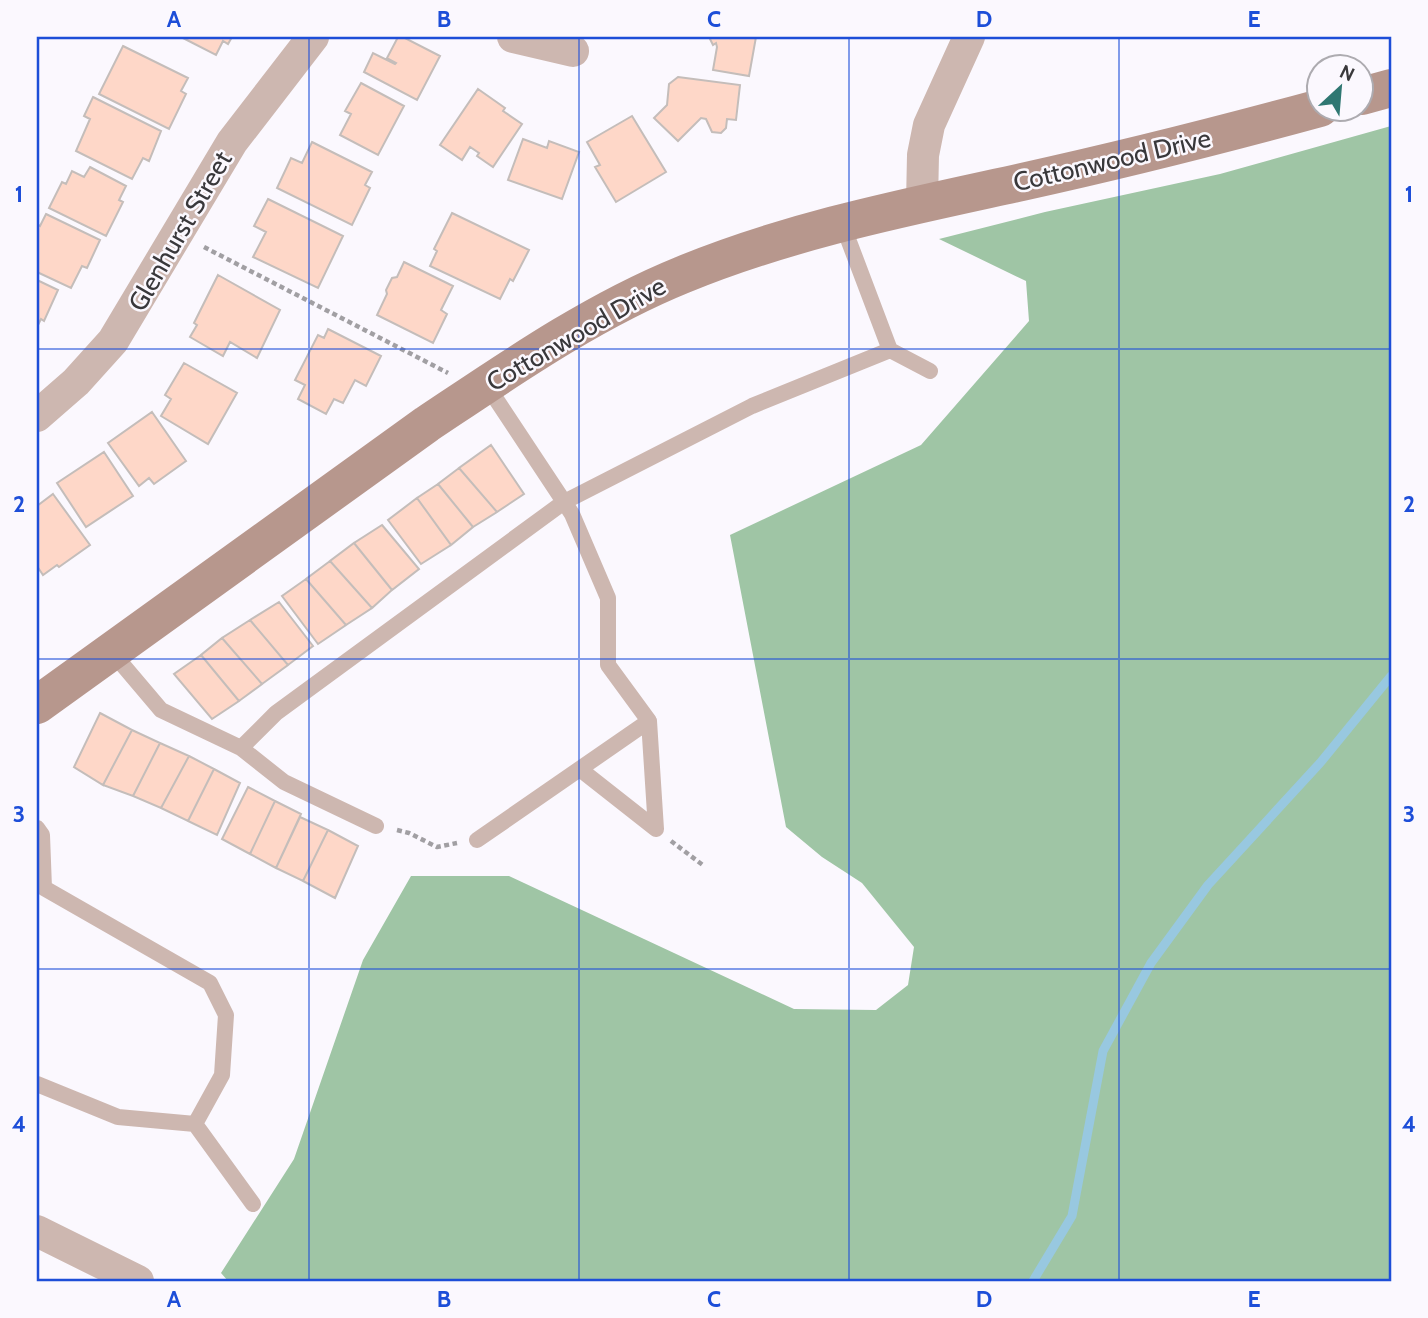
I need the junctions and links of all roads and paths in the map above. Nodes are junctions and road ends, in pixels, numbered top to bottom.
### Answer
1 (313, 37) edge
2 (513, 37) edge
3 (969, 37) edge
4 (573, 51) dead end
5 (1306, 112) edge
6 (922, 202) junction
7 (842, 223) junction
8 (178, 234) junction
9 (890, 350) junction
10 (930, 370) dead end
11 (468, 379) junction
12 (37, 416) edge
13 (564, 502) junction
14 (111, 651) junction
15 (37, 705) edge
16 (649, 721) junction
17 (241, 748) junction
18 (581, 770) junction
19 (376, 826) joint
20 (37, 828) edge
21 (656, 829) junction
22 (477, 840) joint
23 (704, 866) dead end
24 (41, 891) edge
25 (37, 1084) edge
26 (195, 1124) junction
27 (253, 1204) dead end
28 (37, 1231) edge
29 (138, 1281) edge

1 - 8 street, Glenhurst Street
2 - 4 street
3 - 6 street
5 - 6 street, Cottonwood Drive
6 - 7 street, Cottonwood Drive
7 - 9 lane
7 - 11 street, Cottonwood Drive
8 - 11 path
8 - 12 street, Glenhurst Street
9 - 10 lane
9 - 13 lane
11 - 13 lane
11 - 14 street, Cottonwood Drive
13 - 16 lane
13 - 17 lane
14 - 15 street, Cottonwood Drive
14 - 17 lane
16 - 18 lane
16 - 21 lane
17 - 19 lane
18 - 21 lane
18 - 22 lane
19 - 22 path
20 - 24 lane
21 - 23 path
24 - 26 lane
25 - 26 lane
26 - 27 lane
28 - 29 street

